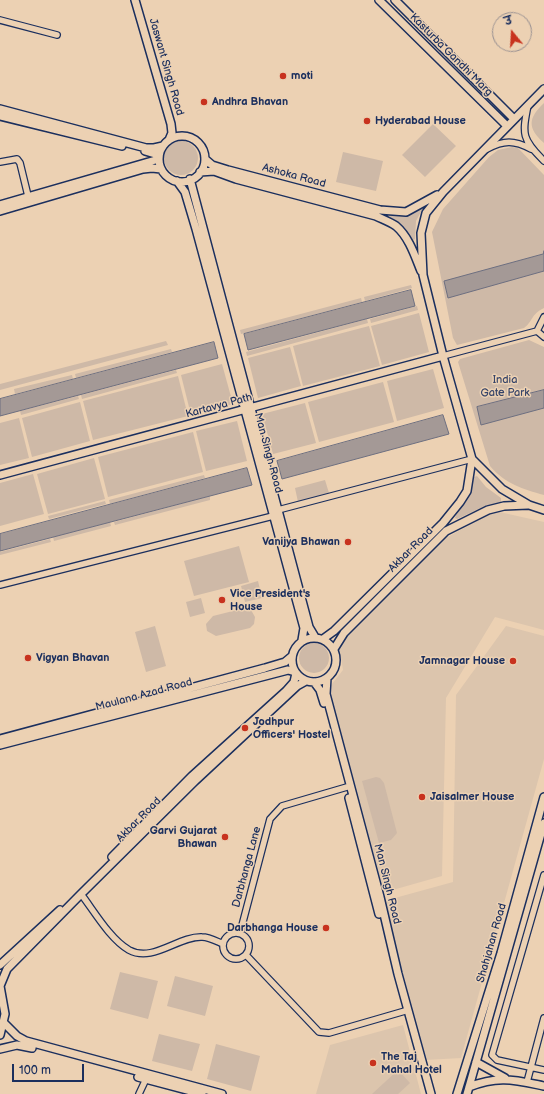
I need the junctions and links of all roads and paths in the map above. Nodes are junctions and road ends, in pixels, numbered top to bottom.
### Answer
1 (135, 0) edge
2 (139, 0) edge
3 (379, 0) edge
4 (395, 0) edge
5 (0, 20) edge
6 (57, 35) dead end
7 (544, 89) edge
8 (528, 106) junction
9 (0, 109) edge
10 (0, 116) edge
11 (514, 119) junction
12 (507, 126) junction
13 (182, 136) junction
14 (169, 140) junction
15 (163, 146) junction
16 (533, 150) junction
17 (483, 151) junction
18 (159, 159) junction
19 (205, 159) junction
20 (544, 160) edge
21 (0, 162) edge
22 (161, 169) junction
23 (200, 172) junction
24 (190, 179) junction
25 (177, 181) junction
26 (443, 192) junction
27 (29, 200) junction
28 (0, 205) edge
29 (0, 211) edge
30 (378, 213) junction
31 (423, 274) junction
32 (544, 317) edge
33 (537, 330) junction
34 (544, 337) edge
35 (443, 356) junction
36 (248, 409) junction
37 (472, 459) junction
38 (0, 475) edge
39 (529, 505) junction
40 (278, 510) junction
41 (544, 510) edge
42 (273, 516) junction
43 (447, 518) junction
44 (454, 526) junction
45 (0, 585) edge
46 (315, 637) junction
47 (323, 639) junction
48 (302, 640) junction
49 (334, 649) junction
50 (291, 657) junction
51 (295, 672) junction
52 (326, 679) junction
53 (310, 682) junction
54 (0, 739) edge
55 (0, 745) edge
56 (347, 787) junction
57 (544, 797) edge
58 (544, 823) edge
59 (544, 875) edge
60 (81, 894) junction
61 (240, 933) junction
62 (223, 944) junction
63 (246, 955) junction
64 (0, 966) edge
65 (0, 986) edge
66 (404, 1011) junction
67 (544, 1018) edge
68 (3, 1022) junction
69 (0, 1035) edge
70 (0, 1050) edge
71 (476, 1062) junction
72 (531, 1067) junction
73 (544, 1070) edge
74 (146, 1079) junction
75 (507, 1079) junction
76 (527, 1082) junction
77 (544, 1086) edge
78 (468, 1090) edge
79 (139, 1094) edge
80 (202, 1094) edge
81 (222, 1094) edge
82 (426, 1094) edge
83 (431, 1094) edge
84 (457, 1094) edge

1 - 14 main road, Jaswant Singh Road
2 - 13 main road, Jaswant Singh Road
3 - 12 main road, Kasturba Gandhi Marg
4 - 11 main road, Kasturba Gandhi Marg
5 - 6 street
7 - 8 main road
8 - 11 main road
8 - 16 street
9 - 15 main road
10 - 18 main road
11 - 12 main road
12 - 17 main road
13 - 14 main road
13 - 19 main road
14 - 15 main road
15 - 18 main road
16 - 17 street
16 - 20 street
17 - 26 main road
18 - 22 main road
18 - 27 main road
19 - 23 main road
19 - 30 main road, Ashoka Road
21 - 27 street
22 - 25 main road
22 - 27 main road
23 - 24 main road
23 - 30 main road, Ashoka Road
24 - 25 main road
24 - 36 main road, Man Singh Road
25 - 36 main road, Man Singh Road
26 - 30 main road
26 - 31 main road
27 - 28 main road
27 - 29 main road
30 - 31 main road
31 - 35 main road
32 - 33 street
33 - 34 street
33 - 35 street
35 - 36 main road, Kartavya Path
35 - 37 main road
36 - 38 main road, Kartavya Path
36 - 40 main road, Man Singh Road
36 - 42 main road, Man Singh Road
37 - 39 main road
37 - 40 street
37 - 43 main road, Akbar Road
39 - 41 main road
39 - 44 main road, Akbar Road
40 - 46 main road, Man Singh Road
42 - 45 street
42 - 48 main road, Man Singh Road
43 - 44 main road
43 - 47 main road, Akbar Road
44 - 49 main road, Akbar Road
46 - 47 main road
46 - 48 main road
47 - 49 main road
48 - 50 main road
49 - 52 main road
50 - 51 main road
50 - 54 main road, Maulana Azad Road
51 - 53 main road
51 - 55 main road, Maulana Azad Road
51 - 64 main road, Akbar Road
52 - 53 main road
52 - 83 main road, Man Singh Road
53 - 56 main road, Man Singh Road
53 - 60 main road, Akbar Road
56 - 61 street, Darbhanga Lane
56 - 66 main road, Man Singh Road
57 - 84 main road, Shahjahan Road
58 - 71 main road, Shahjahan Road
59 - 72 street
60 - 62 street
60 - 65 main road, Akbar Road
61 - 62 street
61 - 63 street
62 - 63 street
63 - 66 street
65 - 68 main road
66 - 82 main road, Man Singh Road
67 - 72 street
68 - 69 main road
68 - 81 main road
70 - 74 main road
71 - 75 main road
71 - 78 main road, Shahjahan Road
72 - 73 street
72 - 76 street
74 - 79 street
74 - 80 main road
75 - 76 main road
75 - 78 main road
76 - 77 main road

